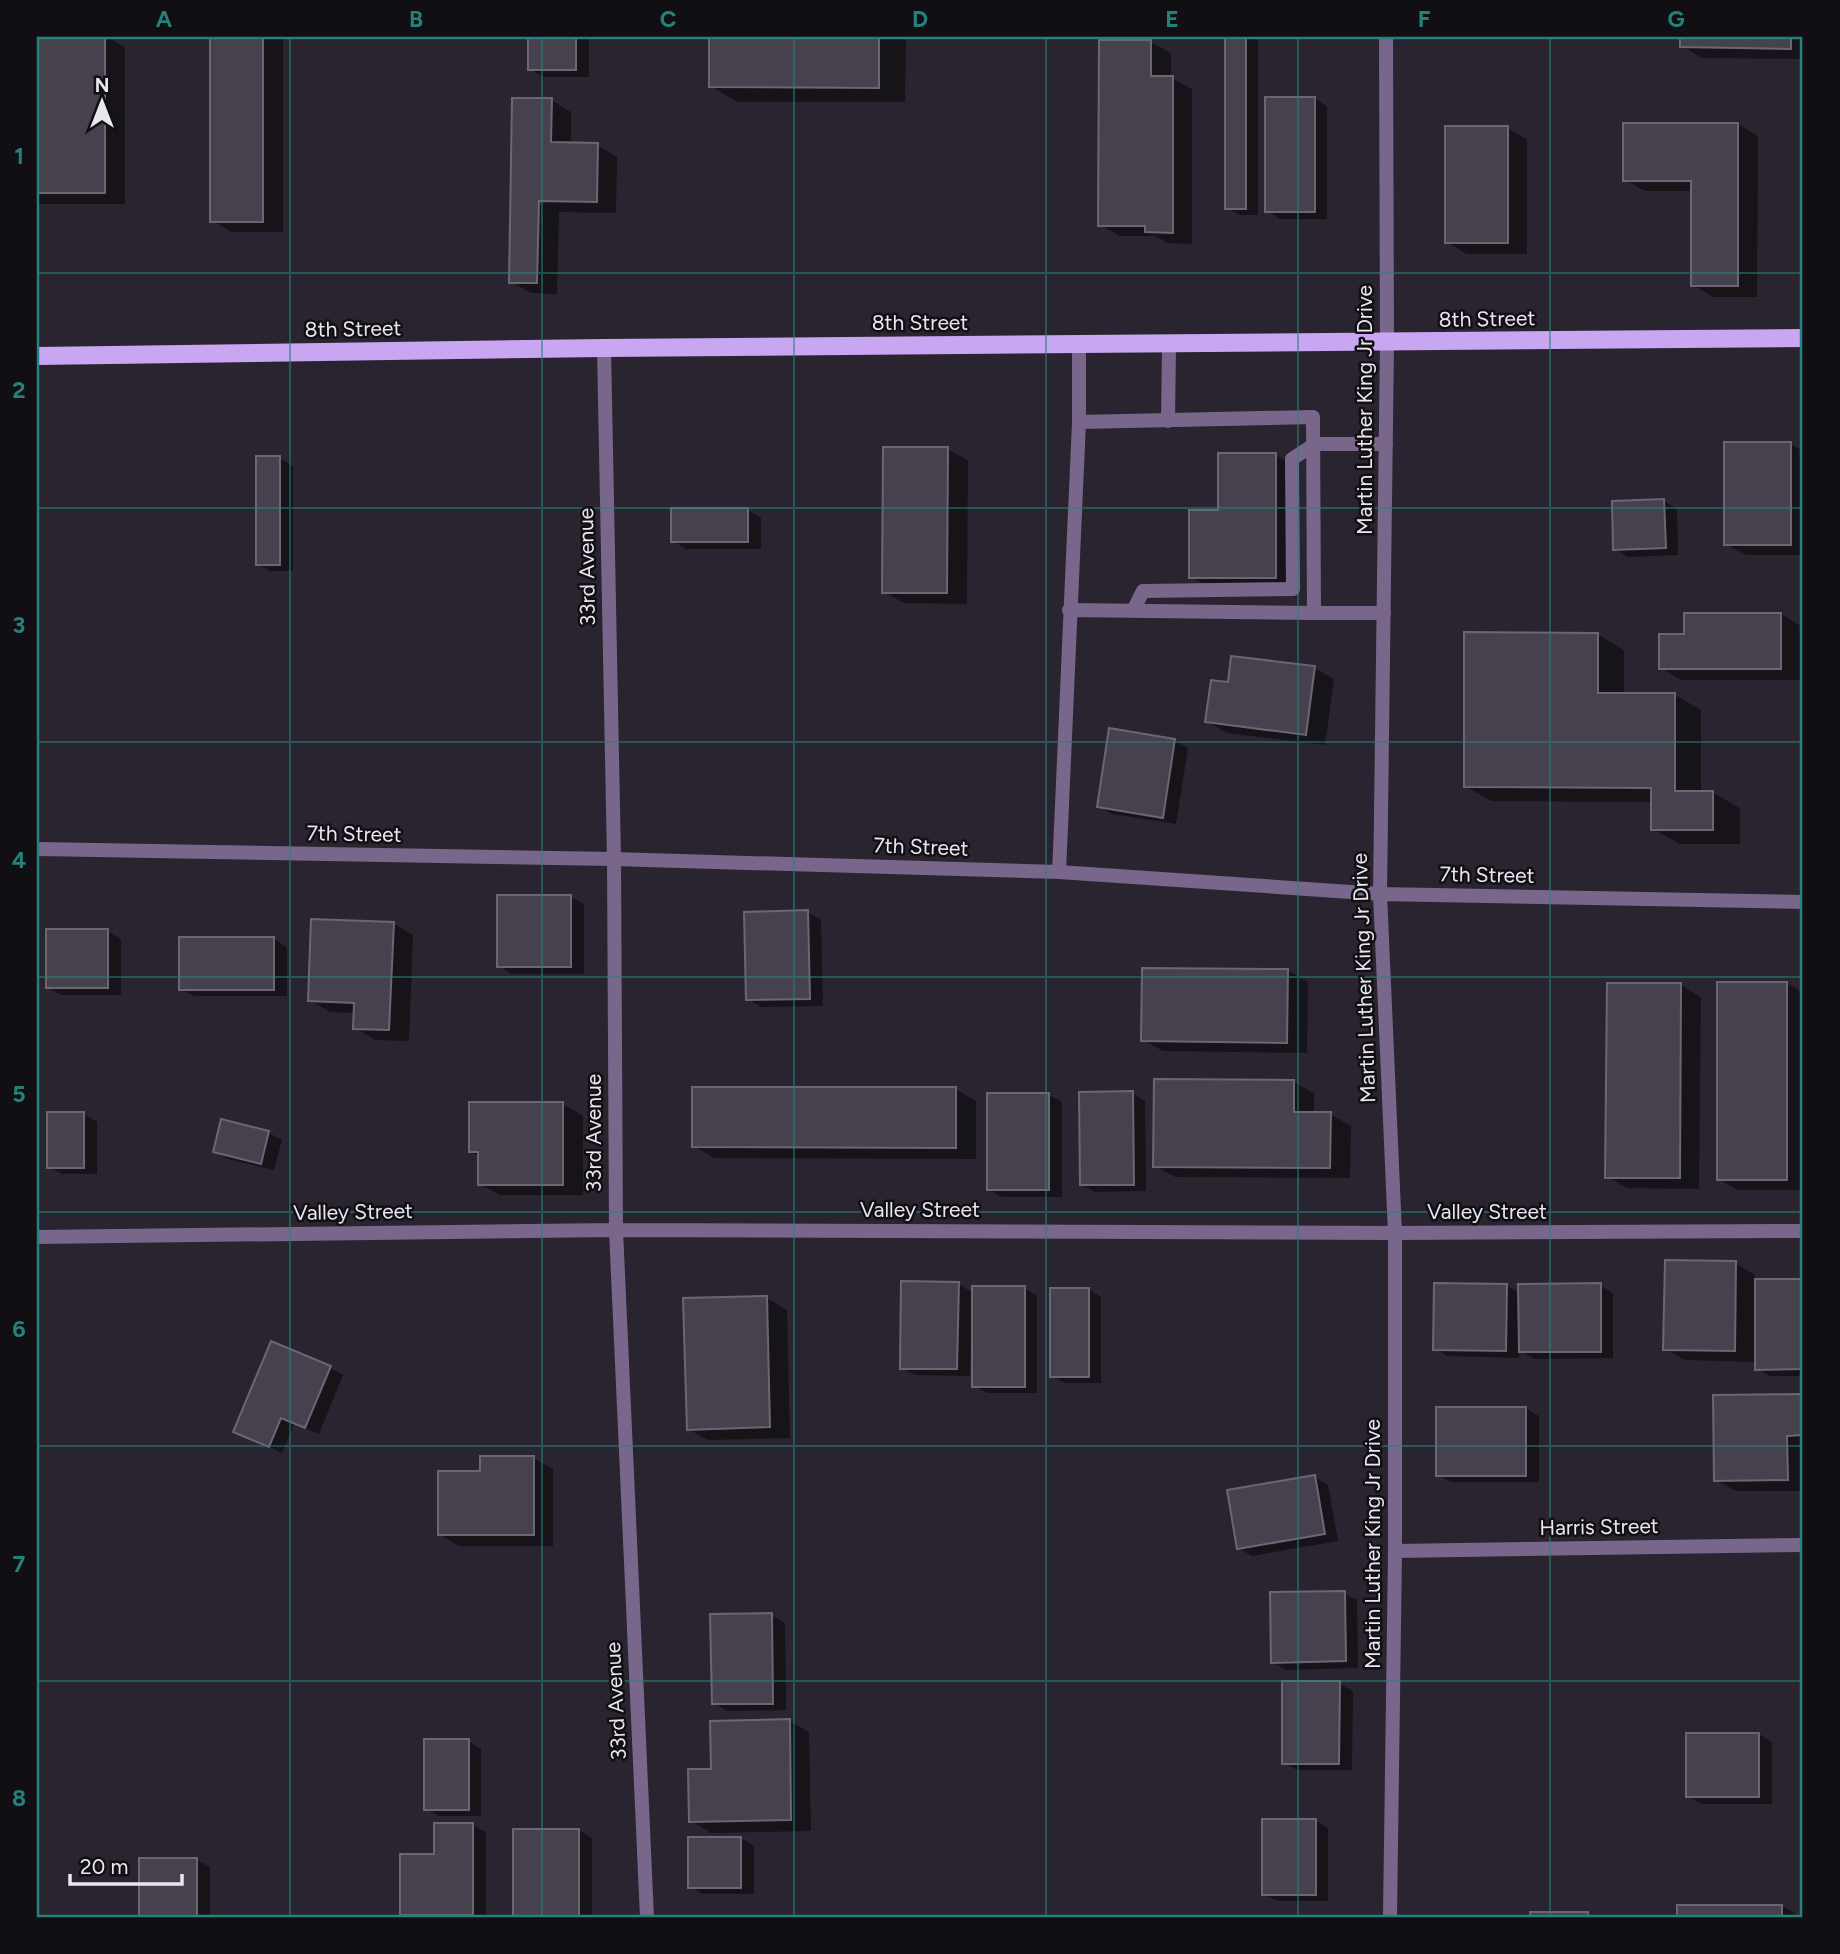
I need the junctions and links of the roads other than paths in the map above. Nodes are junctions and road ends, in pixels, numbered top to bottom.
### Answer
1 (1386, 37) edge
2 (1803, 338) edge
3 (1387, 343) junction
4 (1079, 345) junction
5 (1169, 345) junction
6 (604, 348) junction
7 (37, 356) edge
8 (1168, 421) junction
9 (1079, 422) junction
10 (1315, 444) junction
11 (1386, 444) junction
12 (1069, 610) junction
13 (1133, 611) junction
14 (1384, 612) junction
15 (1314, 613) junction
16 (37, 849) edge
17 (614, 859) junction
18 (1059, 872) junction
19 (1380, 894) junction
20 (1803, 902) edge
21 (616, 1230) junction
22 (1803, 1231) edge
23 (1395, 1233) junction
24 (37, 1237) edge
25 (1803, 1545) edge
26 (1395, 1551) junction
27 (648, 1917) edge
28 (1390, 1917) edge

1 - 3 street, Martin Luther King Jr Drive
2 - 3 main road, 8th Street
3 - 5 main road, 8th Street
3 - 11 street, Martin Luther King Jr Drive
4 - 5 main road, 8th Street
4 - 6 main road, 8th Street
4 - 9 street
5 - 8 street
6 - 7 main road, 8th Street
6 - 17 street, 33rd Avenue
8 - 9 street
8 - 10 street
9 - 12 street
10 - 11 street
10 - 13 street
10 - 15 street
11 - 14 street, Martin Luther King Jr Drive
12 - 13 street
12 - 18 street
13 - 15 street
14 - 15 street
14 - 19 street, Martin Luther King Jr Drive
16 - 17 street, 7th Street
17 - 18 street, 7th Street
17 - 21 street, 33rd Avenue
18 - 19 street, 7th Street
19 - 20 street, 7th Street
19 - 23 street, Martin Luther King Jr Drive
21 - 23 street, Valley Street
21 - 24 street, Valley Street
21 - 27 street, 33rd Avenue
22 - 23 street, Valley Street
23 - 26 street, Martin Luther King Jr Drive
25 - 26 street, Harris Street
26 - 28 street, Martin Luther King Jr Drive

